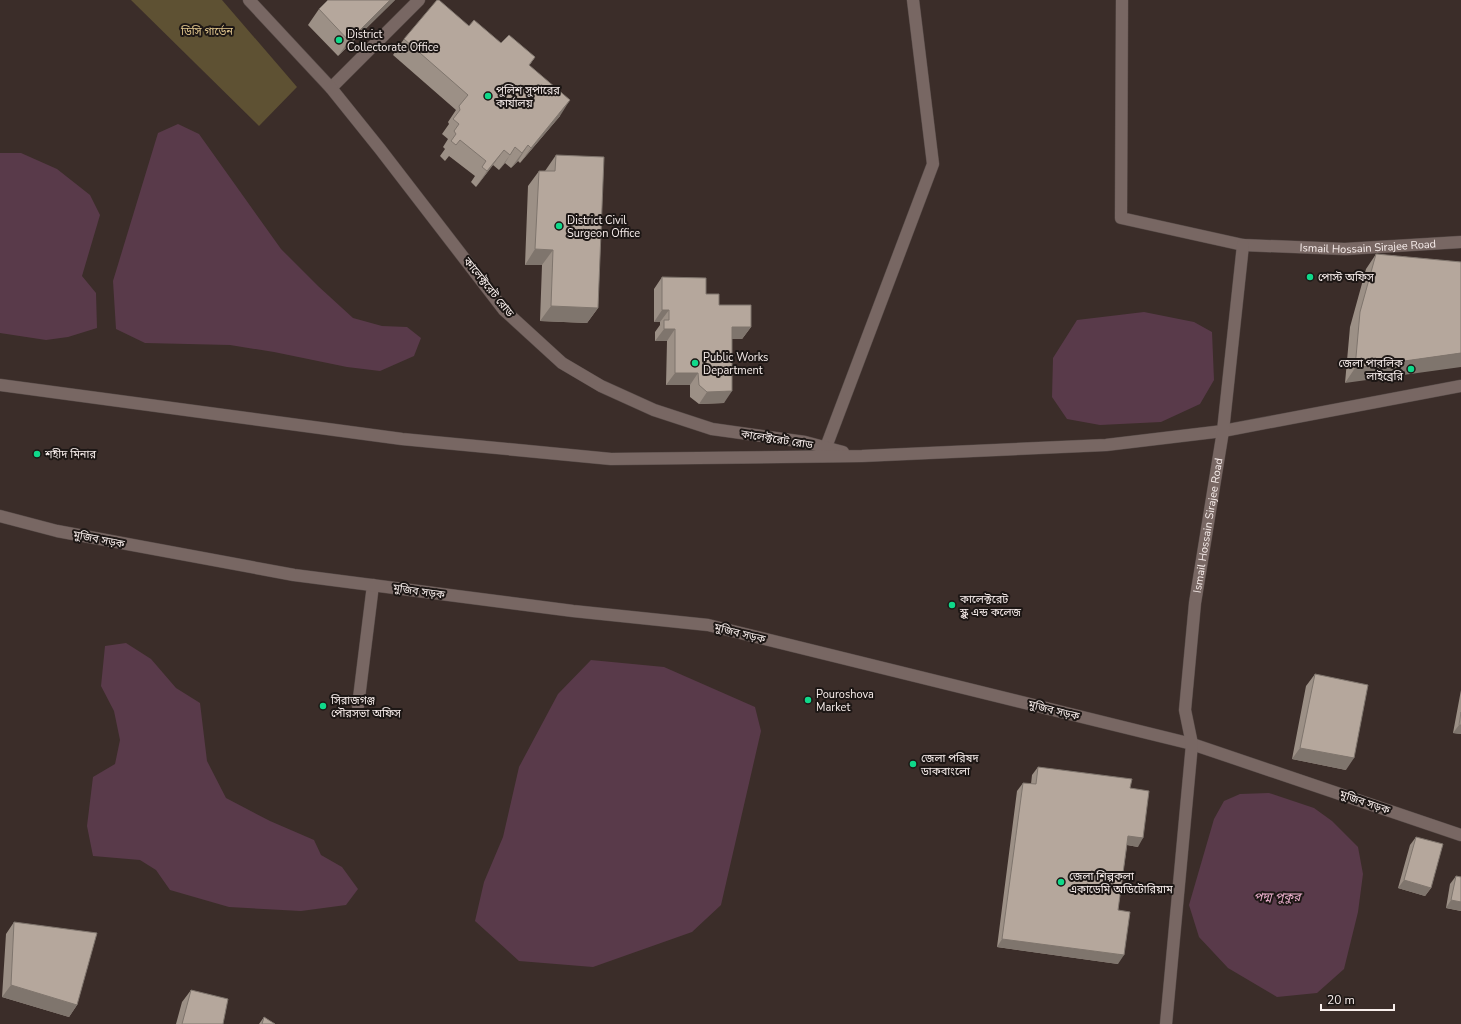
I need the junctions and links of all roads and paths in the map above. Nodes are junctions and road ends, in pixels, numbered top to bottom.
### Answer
1 (248, 0) edge
2 (419, 0) edge
3 (913, 0) edge
4 (1122, 0) edge
5 (330, 88) junction
6 (1461, 242) edge
7 (1243, 245) junction
8 (0, 385) edge
9 (1461, 386) edge
10 (1223, 431) junction
11 (826, 448) junction
12 (862, 456) junction
13 (0, 516) edge
14 (374, 585) junction
15 (358, 706) dead end
16 (1192, 744) junction
17 (1461, 835) edge
18 (1166, 1024) edge

1 - 5 street, কালেক্টরেট রোড
2 - 5 street
3 - 11 street
4 - 7 street
5 - 11 street, কালেক্টরেট রোড
6 - 7 street, Ismail Hossain Sirajee Road
7 - 10 street, Ismail Hossain Sirajee Road
8 - 12 street
9 - 10 street
10 - 12 street
10 - 16 street, Ismail Hossain Sirajee Road
11 - 12 street, কালেক্টরেট রোড
13 - 14 street, মুজিব সড়ক
14 - 15 street
14 - 16 street, মুজিব সড়ক
16 - 17 street, মুজিব সড়ক
16 - 18 street, Ismail Hossain Sirajee Road

